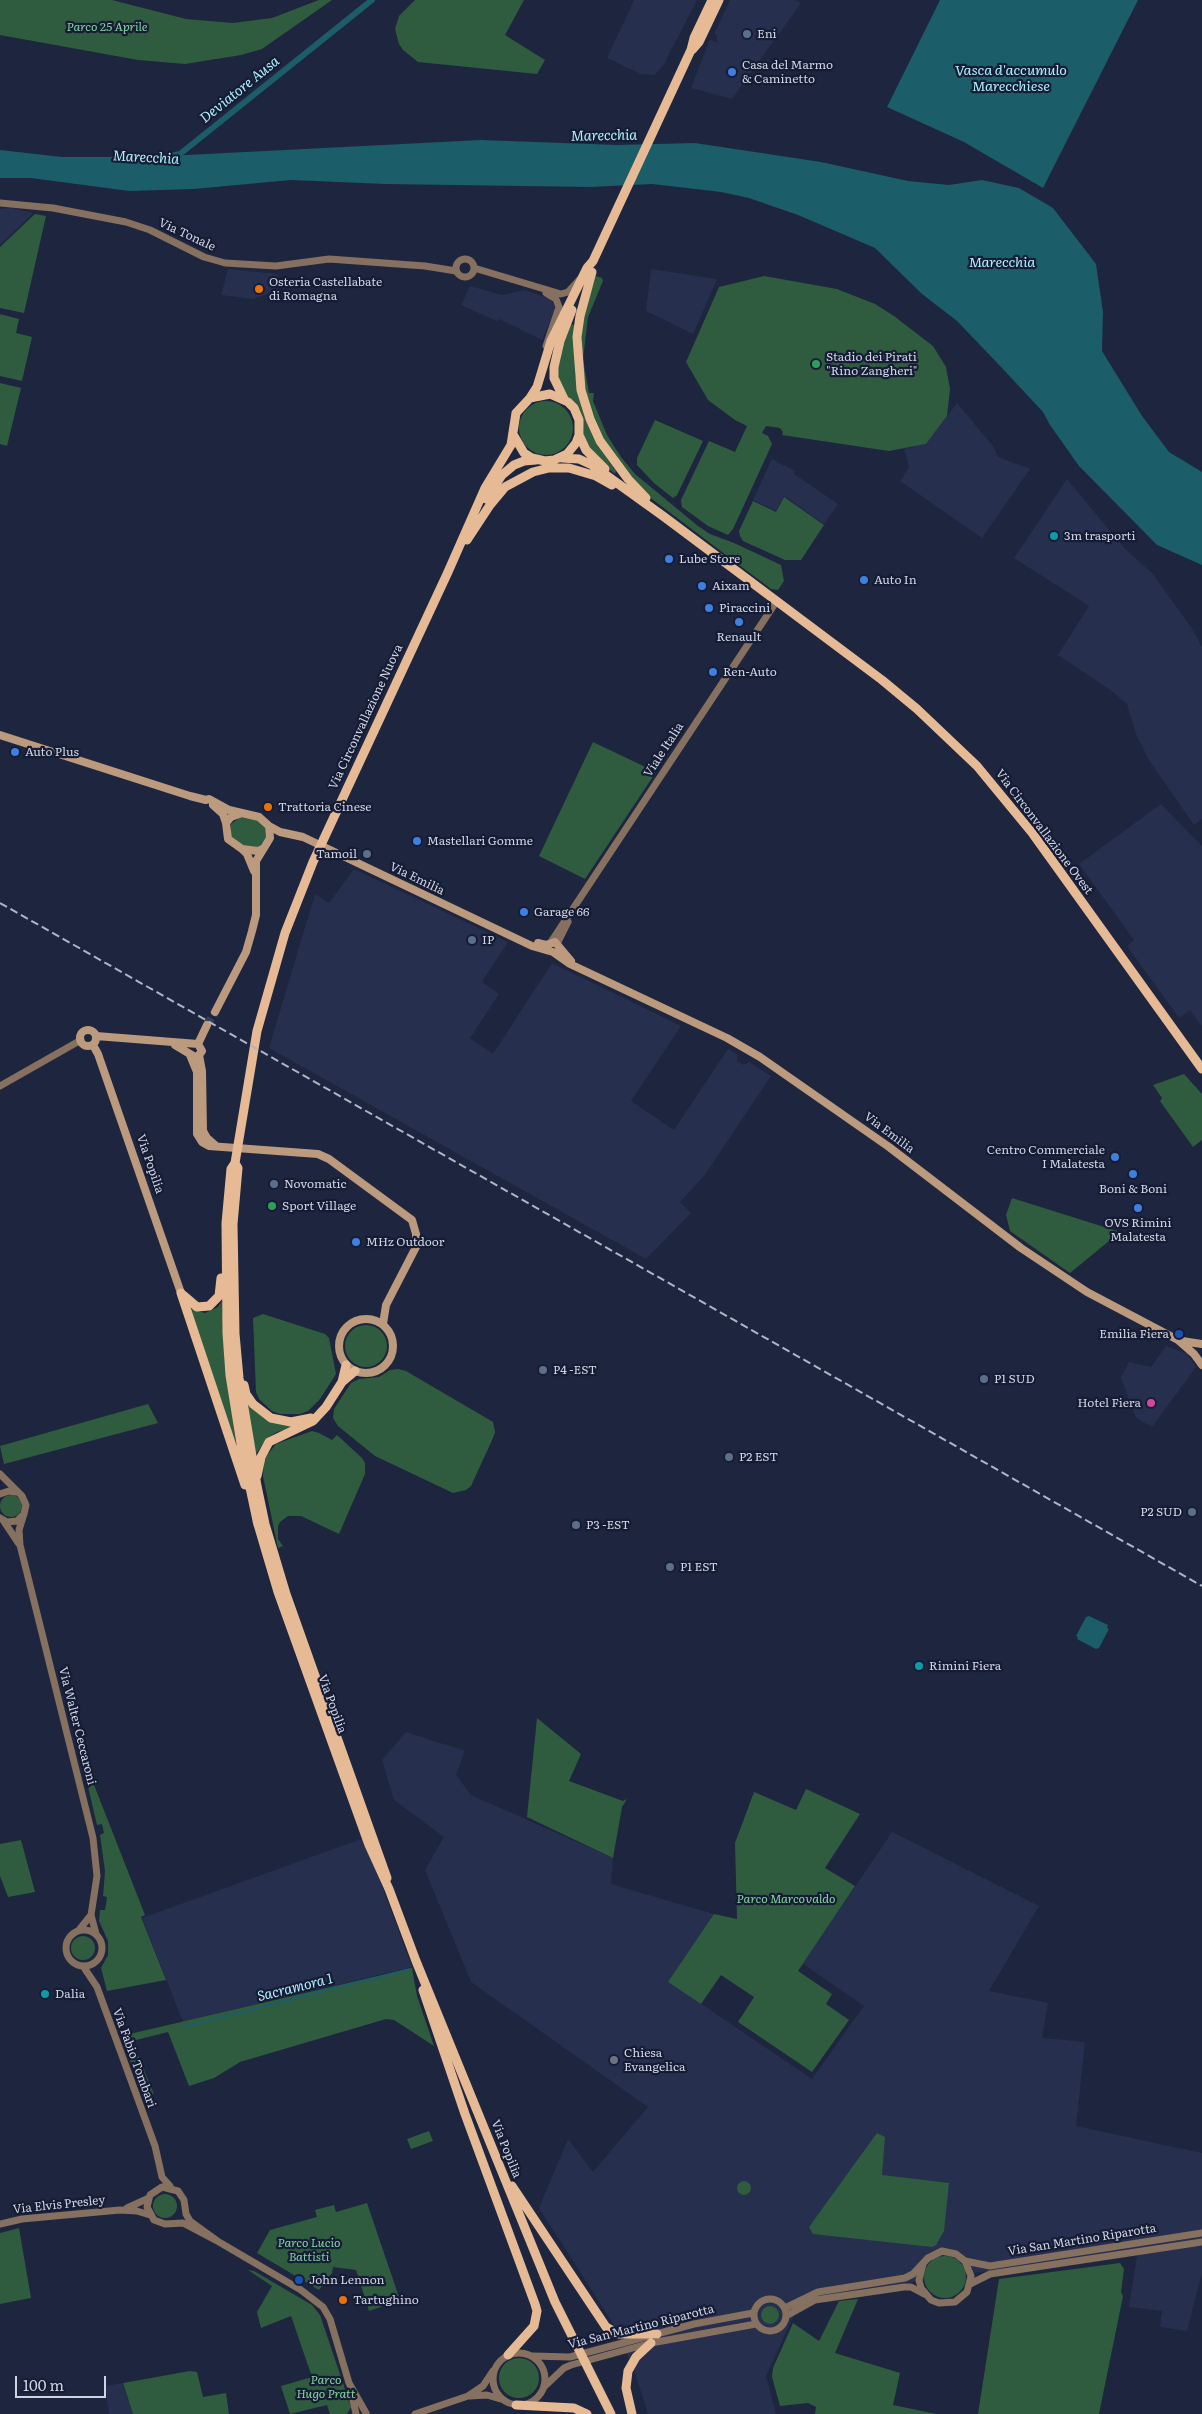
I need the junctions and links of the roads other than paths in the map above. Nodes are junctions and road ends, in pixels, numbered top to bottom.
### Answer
1 (712, 0) edge
2 (719, 0) edge
3 (692, 50) junction
4 (0, 203) edge
5 (593, 261) junction
6 (474, 268) junction
7 (456, 271) junction
8 (592, 272) junction
9 (582, 278) junction
10 (542, 290) junction
11 (546, 357) junction
12 (530, 398) junction
13 (564, 399) junction
14 (579, 435) junction
15 (514, 436) junction
16 (561, 458) junction
17 (538, 460) junction
18 (645, 501) junction
19 (467, 540) junction
20 (448, 572) junction
21 (776, 602) junction
22 (0, 734) edge
23 (206, 800) junction
24 (242, 813) junction
25 (226, 823) junction
26 (269, 826) junction
27 (295, 835) junction
28 (266, 846) junction
29 (242, 849) junction
30 (255, 875) junction
31 (552, 947) junction
32 (215, 1012) tunnel mouth
33 (207, 1025) tunnel mouth
34 (96, 1036) junction
35 (80, 1040) junction
36 (170, 1043) junction
37 (195, 1043) junction
38 (92, 1045) junction
39 (189, 1053) junction
40 (200, 1055) junction
41 (1202, 1069) edge
42 (0, 1086) edge
43 (217, 1146) junction
44 (235, 1163) junction
45 (226, 1223) junction
46 (181, 1293) junction
47 (386, 1305) junction
48 (370, 1319) junction
49 (383, 1324) junction
50 (235, 1334) junction
51 (1178, 1340) junction
52 (1202, 1344) edge
53 (346, 1364) junction
54 (1202, 1364) edge
55 (356, 1371) junction
56 (342, 1382) junction
57 (318, 1415) junction
58 (0, 1474) edge
59 (257, 1486) junction
60 (18, 1493) junction
61 (0, 1494) edge
62 (24, 1514) junction
63 (1, 1519) edge
64 (262, 1524) junction
65 (20, 1545) junction
66 (92, 1915) junction
67 (79, 1930) junction
68 (96, 1934) junction
69 (96, 1961) junction
70 (416, 1961) junction
71 (83, 1966) junction
72 (97, 1987) junction
73 (151, 2137) junction
74 (496, 2160) junction
75 (173, 2188) junction
76 (150, 2195) junction
77 (185, 2206) junction
78 (120, 2210) junction
79 (150, 2215) junction
80 (171, 2223) junction
81 (0, 2224) edge
82 (1202, 2233) edge
83 (219, 2242) junction
84 (1202, 2242) edge
85 (965, 2261) junction
86 (922, 2264) junction
87 (970, 2284) junction
88 (925, 2294) junction
89 (785, 2312) junction
90 (754, 2313) junction
91 (756, 2324) junction
92 (657, 2334) junction
93 (651, 2344) junction
94 (508, 2355) junction
95 (533, 2356) junction
96 (495, 2368) junction
97 (350, 2383) junction
98 (545, 2386) junction
99 (468, 2396) junction
100 (505, 2401) junction
101 (516, 2405) junction
102 (364, 2413) edge
103 (356, 2414) edge
104 (374, 2414) edge
105 (415, 2414) edge
106 (587, 2414) edge
107 (611, 2414) edge
108 (632, 2414) edge

1 - 3 main road
2 - 3 main road
3 - 5 main road
4 - 7 street, Via Tonale
5 - 8 main road
5 - 9 main road
6 - 7 street
6 - 7 street
6 - 10 street
8 - 13 main road
8 - 18 main road
9 - 10 street
9 - 11 main road
10 - 11 street
11 - 12 main road
12 - 13 main road
12 - 15 main road
13 - 14 main road
14 - 16 main road
14 - 18 main road, Via Circonvallazione Ovest
15 - 17 main road
15 - 20 main road, Via Circonvallazione Nuova
16 - 17 main road
16 - 18 main road, Via Circonvallazione Ovest
17 - 19 main road, Via Circonvallazione Nuova
18 - 19 main road
18 - 21 main road, Via Circonvallazione Ovest
19 - 20 main road, Via Circonvallazione Nuova
20 - 44 main road, Via Circonvallazione Nuova
21 - 31 street, Viale Italia
21 - 41 main road, Via Circonvallazione Ovest
22 - 23 main road
23 - 24 main road
23 - 25 main road
24 - 25 main road
24 - 26 main road
25 - 29 main road
26 - 27 main road, Via Emilia
26 - 28 main road
27 - 28 main road
27 - 31 main road, Via Emilia
28 - 29 main road
28 - 30 main road
29 - 30 main road
30 - 32 main road
31 - 51 main road, Via Emilia
33 - 37 main road
34 - 35 main road
34 - 36 main road
34 - 38 main road
35 - 38 main road
35 - 42 street
36 - 37 main road
36 - 39 main road
37 - 39 main road
37 - 40 main road
38 - 46 main road, Via Popilia
39 - 40 main road
39 - 43 main road
40 - 43 main road
43 - 47 main road
44 - 45 main road, Via Circonvallazione Nuova
44 - 50 main road, Via Circonvallazione Nuova
45 - 46 main road
45 - 64 main road, Via Circonvallazione Nuova
46 - 64 main road
47 - 48 main road
47 - 49 main road
48 - 49 main road
48 - 53 main road
49 - 55 main road
50 - 57 main road
50 - 59 main road, Via Circonvallazione Nuova
51 - 52 main road, Via Emilia
51 - 54 main road, Via Emilia
53 - 55 main road
53 - 56 main road
55 - 56 main road
56 - 57 main road
57 - 59 main road
58 - 60 street
59 - 64 main road, Via Circonvallazione Nuova
60 - 61 street
60 - 62 street, Via Walter Ceccaroni
62 - 63 street, Via Walter Ceccaroni
62 - 65 street, Via Walter Ceccaroni
63 - 65 street, Via Walter Ceccaroni
64 - 70 main road, Via Popilia
65 - 66 street, Via Walter Ceccaroni
66 - 67 street
66 - 68 street, Via Walter Ceccaroni
67 - 68 street
67 - 71 street
68 - 69 street
69 - 71 street
69 - 72 street, Via Fabio Tombari
70 - 74 main road, Via Popilia
70 - 94 main road
71 - 72 street, Via Fabio Tombari
72 - 73 street, Via Fabio Tombari
73 - 75 street, Via Fabio Tombari
73 - 76 street, Via Fabio Tombari
74 - 92 main road
74 - 107 main road, Via Popilia
75 - 76 street
75 - 77 street
76 - 78 street, Via Elvis Presley
76 - 79 street
77 - 80 street
77 - 83 street
78 - 79 street, Via Elvis Presley
78 - 81 street, Via Elvis Presley
79 - 80 street
80 - 83 street
82 - 85 street, Via San Martino Riparotta
83 - 97 street
84 - 87 street, Via San Martino Riparotta
85 - 86 street
85 - 87 street
86 - 88 street
86 - 89 street
87 - 88 street
88 - 89 street
89 - 90 street
89 - 91 street
90 - 91 street
90 - 92 street, Via San Martino Riparotta
91 - 93 street, Via San Martino Riparotta
92 - 95 street, Via San Martino Riparotta
93 - 98 street, Via San Martino Riparotta
93 - 108 main road
94 - 95 street
94 - 96 street
95 - 98 street
96 - 99 street
96 - 100 street
97 - 102 street
97 - 103 street
98 - 101 street
99 - 100 street
99 - 105 street
100 - 101 street
101 - 106 main road
102 - 104 street

